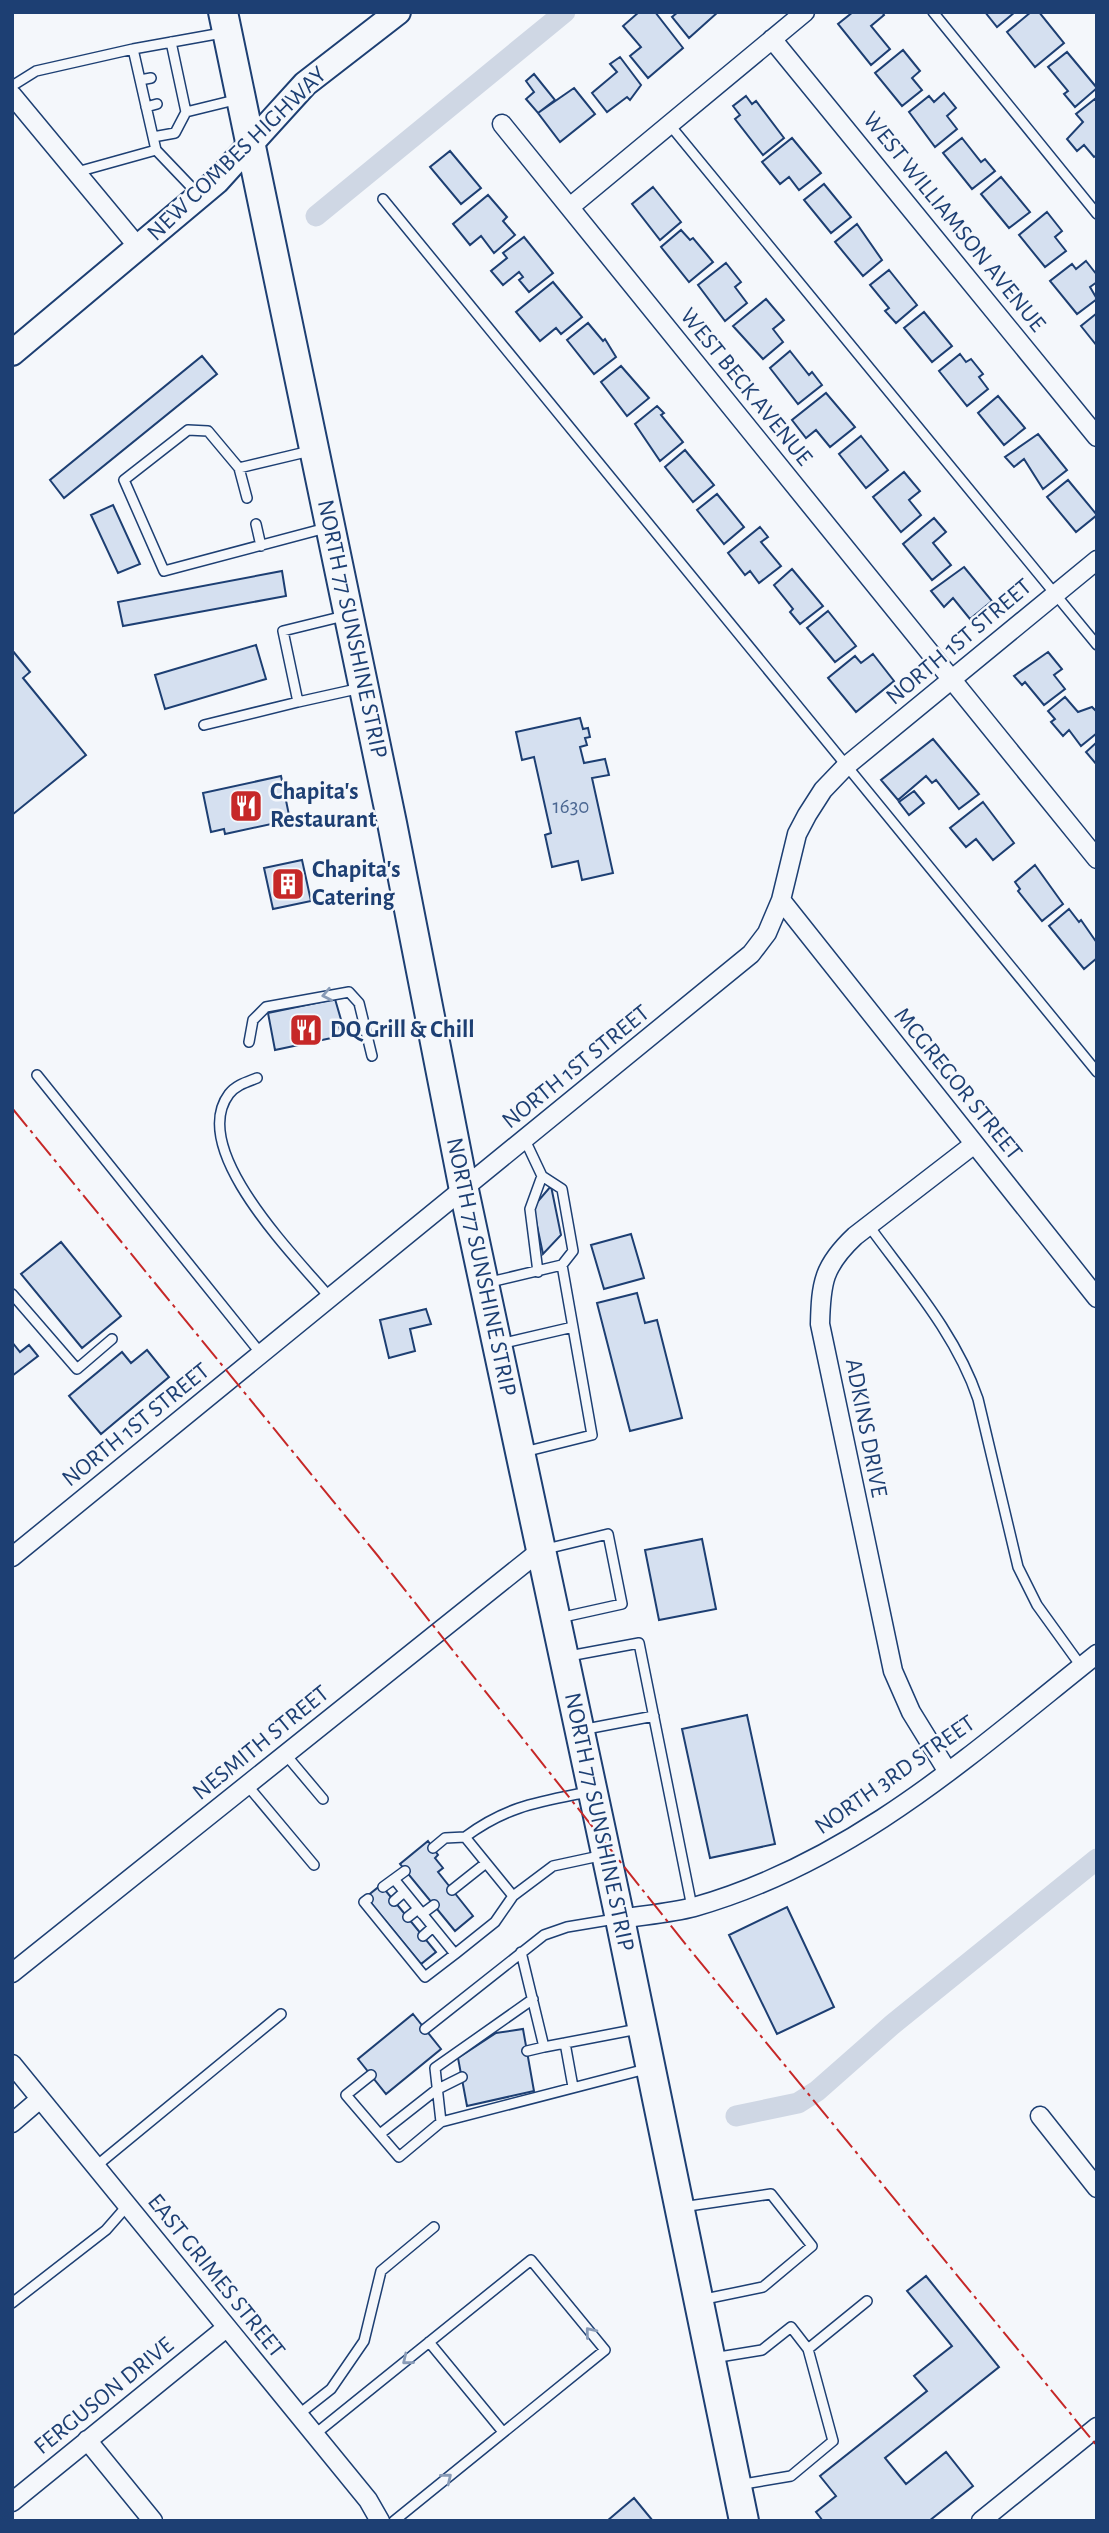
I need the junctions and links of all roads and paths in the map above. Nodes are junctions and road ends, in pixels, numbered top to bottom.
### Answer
1 (398, 12) edge
2 (805, 12) edge
3 (933, 12) edge
4 (225, 22) edge
5 (772, 39) junction
6 (172, 42) junction
7 (133, 49) junction
8 (151, 78) dead end
9 (140, 80) junction
10 (12, 86) edge
11 (12, 95) edge
12 (242, 98) junction
13 (157, 104) dead end
14 (146, 107) junction
15 (186, 112) junction
16 (502, 124) dead end
17 (669, 124) junction
18 (153, 137) junction
19 (251, 142) junction
20 (156, 150) junction
21 (77, 173) junction
22 (200, 196) junction
23 (383, 199) dead end
24 (570, 207) junction
25 (1097, 214) edge
26 (139, 248) junction
27 (12, 353) edge
28 (1097, 436) edge
29 (315, 449) junction
30 (239, 468) junction
31 (247, 498) dead end
32 (256, 524) dead end
33 (331, 527) junction
34 (261, 546) junction
35 (1097, 560) edge
36 (1055, 594) junction
37 (349, 614) junction
38 (1097, 645) edge
39 (952, 680) junction
40 (364, 687) junction
41 (298, 702) junction
42 (204, 726) dead end
43 (845, 767) junction
44 (1097, 859) edge
45 (781, 900) junction
46 (249, 1042) dead end
47 (372, 1056) dead end
48 (1097, 1072) edge
49 (37, 1075) dead end
50 (257, 1078) dead end
51 (525, 1140) junction
52 (973, 1145) junction
53 (542, 1176) junction
54 (464, 1190) junction
55 (869, 1226) junction
56 (562, 1265) junction
57 (538, 1272) junction
58 (484, 1284) junction
59 (12, 1294) edge
60 (331, 1298) junction
61 (1097, 1298) edge
62 (573, 1327) junction
63 (112, 1339) dead end
64 (497, 1345) junction
65 (262, 1355) junction
66 (520, 1453) junction
67 (541, 1550) junction
68 (12, 1557) edge
69 (556, 1619) junction
70 (1097, 1654) edge
71 (564, 1657) junction
72 (1082, 1666) junction
73 (654, 1716) junction
74 (580, 1730) junction
75 (286, 1755) junction
76 (948, 1772) junction
77 (247, 1785) junction
78 (593, 1791) junction
79 (323, 1799) dead end
80 (465, 1837) junction
81 (433, 1848) dead end
82 (607, 1855) junction
83 (485, 1863) junction
84 (314, 1866) dead end
85 (405, 1871) dead end
86 (394, 1879) junction
87 (383, 1887) dead end
88 (452, 1890) dead end
89 (404, 1892) junction
90 (513, 1896) junction
91 (368, 1899) dead end
92 (394, 1900) dead end
93 (433, 1905) dead end
94 (692, 1907) junction
95 (420, 1912) junction
96 (408, 1917) dead end
97 (620, 1919) junction
98 (433, 1927) junction
99 (423, 1936) dead end
100 (521, 1952) junction
101 (455, 1954) junction
102 (12, 1973) edge
103 (533, 1999) junction
104 (281, 2014) dead end
105 (643, 2028) junction
106 (425, 2029) dead end
107 (565, 2043) junction
108 (544, 2047) junction
109 (527, 2051) dead end
110 (12, 2064) edge
111 (651, 2068) junction
112 (371, 2074) dead end
113 (462, 2077) dead end
114 (573, 2087) junction
115 (436, 2090) junction
116 (40, 2099) junction
117 (1040, 2116) dead end
118 (441, 2122) junction
119 (12, 2123) edge
120 (380, 2134) junction
121 (95, 2166) junction
122 (1097, 2188) edge
123 (127, 2206) junction
124 (680, 2207) junction
125 (433, 2227) dead end
126 (699, 2301) junction
127 (867, 2301) dead end
128 (12, 2303) edge
129 (226, 2328) junction
130 (429, 2342) junction
131 (808, 2349) junction
132 (711, 2359) junction
133 (298, 2415) junction
134 (1097, 2427) edge
135 (503, 2432) junction
136 (314, 2435) junction
137 (87, 2440) junction
138 (737, 2485) junction
139 (12, 2502) edge
140 (153, 2521) edge
141 (380, 2521) edge
142 (394, 2521) edge
143 (744, 2521) edge
144 (981, 2521) edge

1 - 19 street, NEW COMBES HIGHWAY
2 - 5 street
3 - 25 lane
4 - 6 lane
4 - 12 main road, NORTH 77 SUNSHINE STRIP
5 - 17 street
5 - 28 street, WEST WILLIAMSON AVENUE
6 - 7 lane
6 - 15 lane
7 - 9 lane
7 - 10 lane
8 - 9 lane
9 - 14 lane
11 - 21 street
12 - 15 lane
12 - 19 main road, NORTH 77 SUNSHINE STRIP
13 - 14 lane
14 - 18 lane
15 - 18 lane
16 - 24 street, WEST BECK AVENUE
17 - 24 street
17 - 36 lane
18 - 20 lane
19 - 22 street, NEW COMBES HIGHWAY
19 - 29 main road, NORTH 77 SUNSHINE STRIP
20 - 21 lane
20 - 22 lane
21 - 26 street
22 - 26 street, NEW COMBES HIGHWAY
23 - 43 lane
24 - 39 street, WEST BECK AVENUE
26 - 27 street, NEW COMBES HIGHWAY
29 - 30 lane
29 - 33 main road, NORTH 77 SUNSHINE STRIP
30 - 31 lane
30 - 34 lane
32 - 34 lane
33 - 34 lane
33 - 37 main road, NORTH 77 SUNSHINE STRIP
35 - 36 street, NORTH 1ST STREET
36 - 38 lane
36 - 39 street, NORTH 1ST STREET
37 - 40 main road, NORTH 77 SUNSHINE STRIP
37 - 41 lane
39 - 43 street, NORTH 1ST STREET
39 - 44 street, WEST BECK AVENUE
40 - 41 lane
40 - 54 main road, NORTH 77 SUNSHINE STRIP
41 - 42 lane
43 - 45 street, NORTH 1ST STREET
43 - 48 lane
45 - 51 street, NORTH 1ST STREET
45 - 52 street, MCGREGOR STREET
47 -> 46 lane
49 - 65 lane
50 - 60 lane
51 - 53 lane
51 - 54 street, NORTH 1ST STREET
52 - 55 street, ADKINS DRIVE
52 - 61 street, MCGREGOR STREET
53 - 56 lane
53 - 57 lane
54 - 58 main road, NORTH 77 SUNSHINE STRIP
54 - 60 street, NORTH 1ST STREET
55 - 72 lane
55 - 76 street, ADKINS DRIVE
56 - 57 lane
56 - 62 lane
57 - 58 lane
58 - 64 main road, NORTH 77 SUNSHINE STRIP
59 - 63 lane
60 - 65 street, NORTH 1ST STREET
62 - 64 lane
62 - 66 lane
64 - 66 main road, NORTH 77 SUNSHINE STRIP
65 - 68 street, NORTH 1ST STREET
66 - 67 main road, NORTH 77 SUNSHINE STRIP
67 - 69 main road, NORTH 77 SUNSHINE STRIP
67 - 69 lane
67 - 75 street, NESMITH STREET
69 - 71 main road, NORTH 77 SUNSHINE STRIP
70 - 72 street, NORTH 3RD STREET
71 - 73 lane
71 - 74 main road, NORTH 77 SUNSHINE STRIP
72 - 76 street, NORTH 3RD STREET
73 - 74 lane
73 - 94 lane
74 - 78 main road, NORTH 77 SUNSHINE STRIP
75 - 77 street, NESMITH STREET
75 - 79 lane
76 - 94 street, NORTH 3RD STREET
77 - 84 lane
77 - 102 street, NESMITH STREET
78 - 80 lane
78 - 82 main road, NORTH 77 SUNSHINE STRIP
80 - 81 lane
80 - 83 lane
82 - 90 lane
82 - 97 main road, NORTH 77 SUNSHINE STRIP
83 - 88 lane
83 - 90 lane
85 - 86 lane
86 - 87 lane
86 - 89 lane
89 - 92 lane
89 - 95 lane
90 - 101 lane
91 - 101 lane
93 - 95 lane
94 - 97 street, NORTH 3RD STREET
95 - 96 lane
95 - 98 lane
97 - 100 lane
97 - 105 main road, NORTH 77 SUNSHINE STRIP
98 - 99 lane
98 - 101 lane
100 - 103 lane
100 - 106 lane
103 - 108 lane
103 - 115 lane
104 - 121 lane
105 - 107 lane
105 - 111 main road, NORTH 77 SUNSHINE STRIP
107 - 108 lane
107 - 114 lane
108 - 109 lane
110 - 116 street, EAST GRIMES STREET
111 - 114 lane
111 - 124 main road, NORTH 77 SUNSHINE STRIP
112 - 120 lane
113 - 115 lane
114 - 118 lane
115 - 118 lane
115 - 120 lane
116 - 119 street
116 - 121 street, EAST GRIMES STREET
117 - 122 street
118 - 120 lane
121 - 123 street, EAST GRIMES STREET
123 - 128 lane
123 - 129 street, EAST GRIMES STREET
124 - 126 main road, NORTH 77 SUNSHINE STRIP
124 - 126 lane
125 - 133 lane
126 - 132 main road, NORTH 77 SUNSHINE STRIP
127 - 131 lane
129 - 133 street, EAST GRIMES STREET
129 - 137 street, FERGUSON DRIVE
130 - 135 lane
135 -> 130 lane
130 -> 136 lane
131 - 132 lane
131 - 138 lane
132 - 138 main road, NORTH 77 SUNSHINE STRIP
133 - 136 street, EAST GRIMES STREET
134 - 144 street
142 -> 135 lane
136 - 141 street, EAST GRIMES STREET
137 - 139 street, FERGUSON DRIVE
137 - 140 street
138 - 143 main road, NORTH 77 SUNSHINE STRIP

